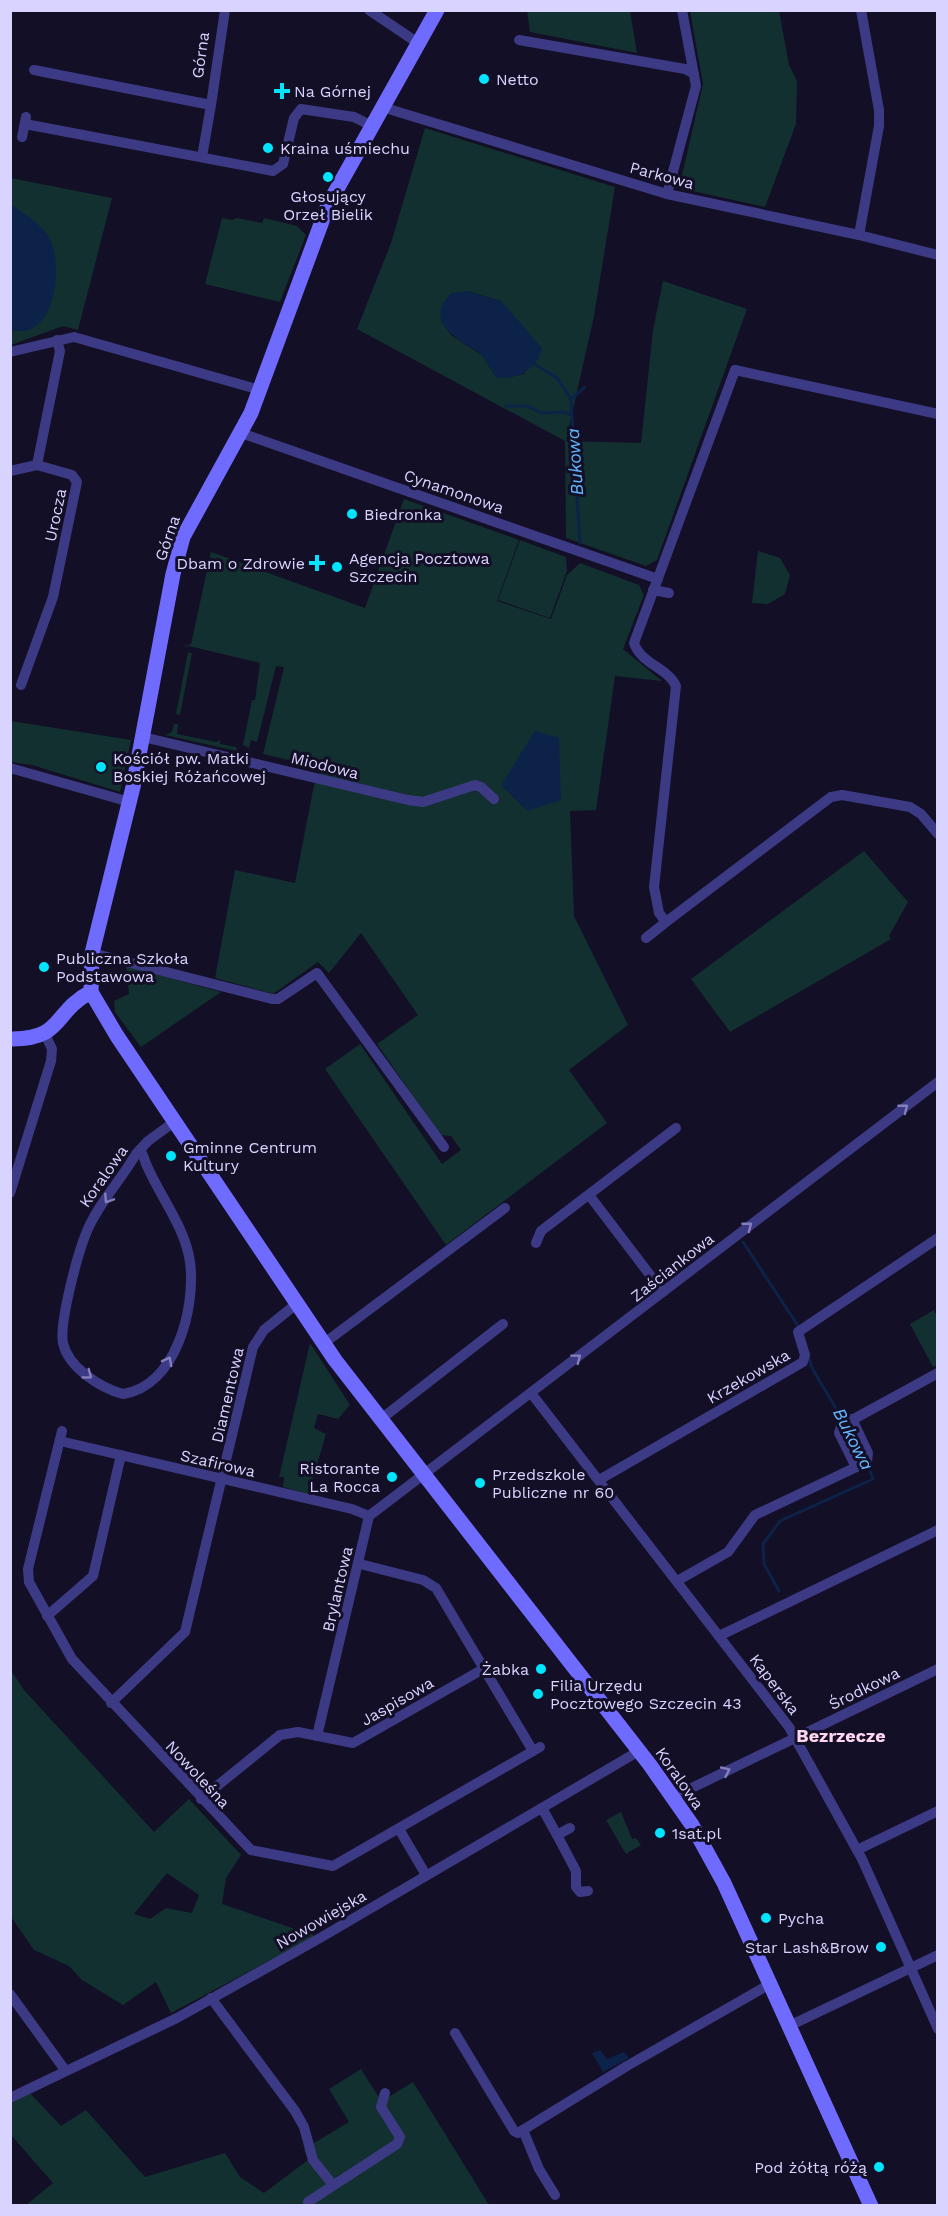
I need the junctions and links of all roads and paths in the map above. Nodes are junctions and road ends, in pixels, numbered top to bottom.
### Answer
1 (225, 10) edge
2 (369, 10) edge
3 (437, 10) edge
4 (682, 10) edge
5 (861, 10) edge
6 (519, 40) dead end
7 (418, 43) junction
8 (34, 70) dead end
9 (694, 74) junction
10 (211, 105) junction
11 (382, 107) junction
12 (372, 126) junction
13 (22, 137) dead end
14 (202, 157) junction
15 (667, 194) junction
16 (859, 235) junction
17 (938, 255) edge
18 (57, 340) junction
19 (10, 352) edge
20 (260, 390) junction
21 (938, 414) edge
22 (241, 433) junction
23 (37, 465) junction
24 (10, 471) edge
25 (658, 579) junction
26 (653, 590) junction
27 (669, 593) dead end
28 (21, 685) dead end
29 (143, 737) junction
30 (10, 768) edge
31 (494, 799) dead end
32 (130, 802) junction
33 (937, 833) edge
34 (666, 922) junction
35 (646, 938) dead end
36 (92, 953) junction
37 (91, 992) junction
38 (45, 1034) junction
39 (10, 1040) edge
40 (938, 1082) edge
41 (174, 1122) junction
42 (676, 1128) dead end
43 (444, 1147) dead end
44 (140, 1150) junction
45 (130, 1164) junction
46 (147, 1166) junction
47 (10, 1193) edge
48 (589, 1195) junction
49 (505, 1208) dead end
50 (938, 1238) edge
51 (536, 1243) dead end
52 (663, 1292) junction
53 (296, 1305) junction
54 (503, 1324) dead end
55 (323, 1344) junction
56 (938, 1373) edge
57 (531, 1394) junction
58 (381, 1419) junction
59 (852, 1419) junction
60 (61, 1436) joint
61 (121, 1455) junction
62 (856, 1467) junction
63 (424, 1474) junction
64 (222, 1479) junction
65 (599, 1480) junction
66 (369, 1516) junction
67 (938, 1530) edge
68 (360, 1564) junction
69 (677, 1581) junction
70 (47, 1616) junction
71 (719, 1636) junction
72 (485, 1668) junction
73 (938, 1669) edge
74 (111, 1702) junction
75 (317, 1736) junction
76 (795, 1737) junction
77 (639, 1751) junction
78 (673, 1797) junction
79 (201, 1799) junction
80 (542, 1808) junction
81 (938, 1811) edge
82 (570, 1827) dead end
83 (399, 1829) junction
84 (557, 1835) junction
85 (857, 1850) junction
86 (426, 1875) junction
87 (588, 1891) dead end
88 (938, 1955) edge
89 (910, 1968) junction
90 (770, 1984) junction
91 (10, 1994) edge
92 (211, 1998) junction
93 (789, 2026) junction
94 (938, 2029) edge
95 (455, 2033) dead end
96 (65, 2070) junction
97 (385, 2093) dead end
98 (10, 2098) edge
99 (523, 2130) junction
100 (333, 2185) junction
101 (555, 2194) dead end
102 (308, 2202) dead end
103 (871, 2205) edge

1 - 10 street, Górna
2 - 7 street
3 - 7 street, Górna
4 - 9 street
5 - 16 street
6 - 9 street
7 - 11 street, Górna
8 - 10 street, Górna
9 - 15 street
10 - 14 street, Górna
11 - 12 street, Górna
11 - 15 street, Parkowa
12 - 14 street
12 - 20 street, Górna
13 - 14 street
15 - 16 street, Parkowa
16 - 17 street, Parkowa
18 - 19 street
18 - 20 street
18 - 23 street
20 - 22 street, Górna
21 - 25 street
22 - 25 street, Cynamonowa
22 - 29 street, Górna
23 - 24 street
23 - 28 street, Urocza
25 - 26 street
26 - 27 street
26 - 34 street
29 - 31 street, Miodowa
29 - 32 street, Górna
30 - 32 street
32 - 36 street, Górna
33 - 34 street
34 - 35 street
36 - 37 street, Górna
36 - 43 street
37 - 38 street
37 - 41 street, Koralowa
38 - 39 street
38 - 47 street
52 -> 40 street, Zaściankowa
41 - 44 street
41 - 53 street, Koralowa
42 - 48 street
44 - 45 street, Koralowa
44 - 46 street, Koralowa
45 - 46 street
45 -> 46 street, Koralowa
48 - 51 street
48 - 52 street
49 - 55 street
50 - 65 street, Krzekowska
57 -> 52 street, Zaściankowa
53 - 55 street, Koralowa
53 - 64 street, Diamentowa
54 - 58 street
55 - 58 street, Koralowa
56 - 59 street
57 - 63 street, Zaściankowa
57 - 65 street, Kaperska
58 - 63 street, Koralowa
59 - 62 street
59 - 62 street
60 - 61 street, Szafirowa
60 - 70 street, Nowoleśna
61 - 64 street, Szafirowa
61 - 70 street
62 - 69 street
63 - 66 street
63 - 77 street, Koralowa
64 - 66 street, Szafirowa
64 - 74 street, Diamentowa
65 - 69 street, Kaperska
66 - 68 street, Brylantowa
67 - 71 street
68 - 72 street
68 - 75 street, Brylantowa
69 - 71 street, Kaperska
70 - 74 street, Nowoleśna
71 - 76 street, Kaperska
72 - 75 street, Jaspisowa
72 - 83 street, Nowoleśna
73 - 76 street, Środkowa
74 - 79 street, Nowoleśna
75 - 79 street, Jaspisowa
78 -> 76 street, Środkowa
76 - 85 street, Kaperska
77 - 78 street, Koralowa
77 - 80 street, Nowowiejska
78 - 90 street, Koralowa
79 - 83 street, Nowoleśna
80 - 84 street
80 - 86 street, Nowowiejska
81 - 85 street
82 - 84 street
83 - 86 street
84 - 87 street
85 - 89 street, Kaperska
86 - 92 street, Nowowiejska
88 - 89 street
89 - 93 street
89 - 94 street, Kaperska
90 - 93 street, Koralowa
90 - 99 street
91 - 96 street
92 - 96 street, Nowowiejska
92 - 100 street
93 - 103 street, Koralowa
95 - 99 street
96 - 98 street, Nowowiejska
97 - 100 street
99 - 101 street
100 - 102 street

